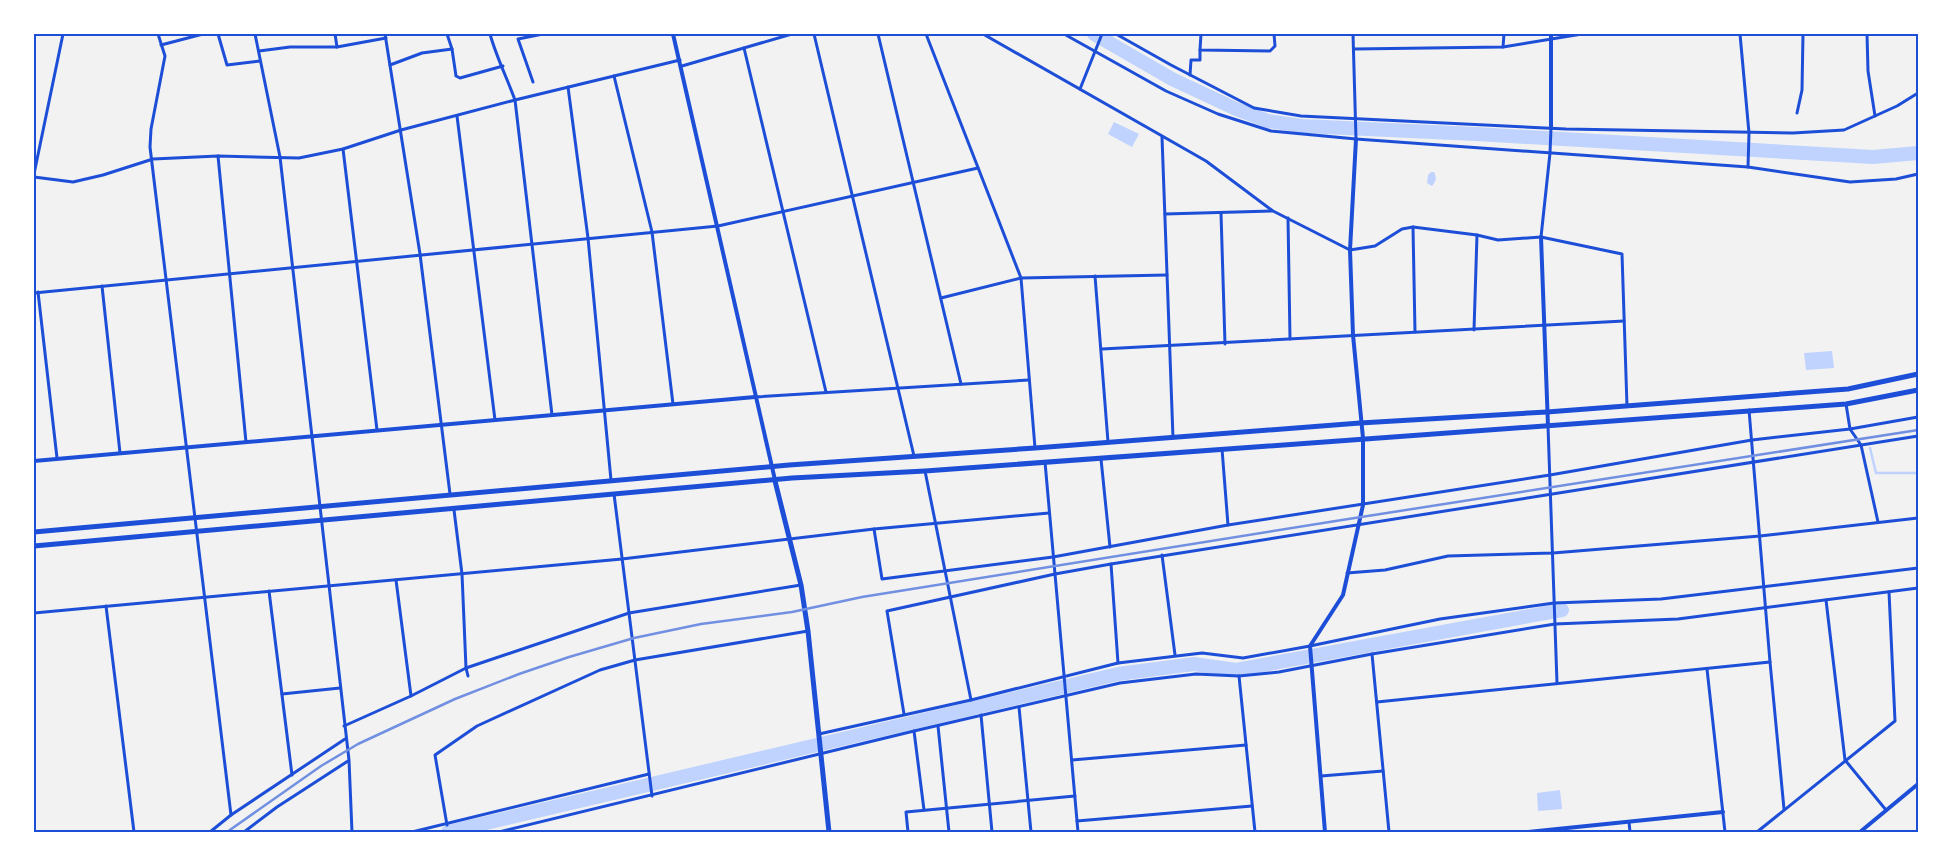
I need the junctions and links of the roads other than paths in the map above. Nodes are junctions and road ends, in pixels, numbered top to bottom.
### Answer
1 (62, 34) edge
2 (158, 34) edge
3 (203, 34) edge
4 (218, 34) edge
5 (255, 34) edge
6 (336, 34) edge
7 (447, 34) edge
8 (490, 34) edge
9 (543, 34) edge
10 (673, 34) edge
11 (792, 34) edge
12 (814, 34) edge
13 (878, 34) edge
14 (926, 34) edge
15 (983, 34) edge
16 (1064, 34) edge
17 (1102, 34) edge
18 (1116, 34) edge
19 (1200, 34) edge
20 (1274, 34) edge
21 (1353, 34) edge
22 (1504, 34) edge
23 (1582, 34) edge
24 (1740, 34) edge
25 (1803, 34) edge
26 (1867, 34) edge
27 (386, 36) edge
28 (1551, 36) edge
29 (161, 45) junction
30 (337, 47) junction
31 (1503, 47) junction
32 (744, 48) junction
33 (452, 49) junction
34 (1354, 49) junction
35 (1200, 50) junction
36 (259, 51) junction
37 (1095, 52) junction
38 (681, 60) junction
39 (260, 61) junction
40 (390, 64) junction
41 (502, 66) junction
42 (682, 66) junction
43 (1190, 75) junction
44 (614, 76) junction
45 (533, 82) dead end
46 (568, 87) junction
47 (1080, 89) junction
48 (1918, 92) edge
49 (515, 100) junction
50 (1796, 113) dead end
51 (457, 115) junction
52 (1875, 116) junction
53 (1356, 119) junction
54 (1551, 128) junction
55 (401, 130) junction
56 (1749, 133) junction
57 (1162, 136) junction
58 (1356, 139) junction
59 (343, 149) junction
60 (1550, 151) junction
61 (218, 156) junction
62 (280, 157) junction
63 (152, 158) junction
64 (1748, 167) junction
65 (978, 168) junction
66 (1918, 174) edge
67 (34, 176) edge
68 (914, 183) junction
69 (853, 196) junction
70 (1273, 211) junction
71 (783, 212) junction
72 (1221, 213) junction
73 (1165, 214) junction
74 (1288, 218) junction
75 (718, 226) junction
76 (1413, 227) junction
77 (652, 232) junction
78 (1477, 235) junction
79 (1541, 236) junction
80 (588, 238) junction
81 (533, 244) junction
82 (474, 249) junction
83 (1350, 250) junction
84 (420, 254) junction
85 (356, 260) junction
86 (292, 266) junction
87 (228, 273) junction
88 (1167, 275) junction
89 (1095, 276) junction
90 (1022, 278) junction
91 (167, 279) junction
92 (102, 286) junction
93 (36, 292) edge
94 (941, 298) junction
95 (1624, 321) junction
96 (1544, 327) junction
97 (1474, 330) junction
98 (1415, 332) junction
99 (1353, 335) junction
100 (1290, 339) junction
101 (1226, 344) junction
102 (1169, 346) junction
103 (1102, 349) junction
104 (1918, 374) edge
105 (1029, 380) junction
106 (962, 384) junction
107 (899, 388) junction
108 (1918, 390) edge
109 (826, 392) junction
110 (755, 397) junction
111 (673, 404) junction
112 (1846, 404) junction
113 (1627, 406) junction
114 (604, 410) junction
115 (1749, 410) junction
116 (1547, 412) junction
117 (552, 415) junction
118 (1918, 417) edge
119 (495, 420) junction
120 (1360, 423) junction
121 (440, 425) junction
122 (1548, 426) junction
123 (1850, 429) junction
124 (377, 430) junction
125 (311, 436) junction
126 (1918, 436) edge
127 (1173, 438) junction
128 (1363, 438) junction
129 (1752, 440) junction
130 (246, 442) junction
131 (1108, 443) junction
132 (1861, 445) junction
133 (187, 447) junction
134 (1035, 448) junction
135 (1222, 449) junction
136 (120, 453) junction
137 (914, 457) junction
138 (57, 458) junction
139 (1101, 458) junction
140 (34, 460) edge
141 (1754, 461) junction
142 (1045, 462) junction
143 (772, 467) junction
144 (925, 471) junction
145 (1550, 476) junction
146 (611, 480) junction
147 (775, 481) junction
148 (450, 494) junction
149 (614, 494) junction
150 (1550, 494) junction
151 (1363, 504) junction
152 (319, 506) junction
153 (454, 510) junction
154 (1049, 513) junction
155 (195, 518) junction
156 (1918, 518) edge
157 (321, 520) junction
158 (1878, 522) junction
159 (936, 523) junction
160 (1358, 524) junction
161 (1228, 525) junction
162 (874, 529) junction
163 (34, 532) edge
164 (197, 532) junction
165 (1760, 536) junction
166 (789, 540) junction
167 (34, 546) edge
168 (1110, 547) junction
169 (1552, 553) junction
170 (1162, 555) junction
171 (1053, 557) junction
172 (622, 559) junction
173 (1111, 564) junction
174 (1918, 568) edge
175 (945, 570) junction
176 (1347, 573) junction
177 (462, 574) junction
178 (1055, 574) junction
179 (396, 580) junction
180 (801, 584) junction
181 (328, 586) junction
182 (1764, 587) junction
183 (1918, 588) edge
184 (268, 591) junction
185 (1889, 592) junction
186 (205, 597) junction
187 (950, 598) junction
188 (1826, 600) junction
189 (1554, 603) junction
190 (106, 606) junction
191 (1766, 608) junction
192 (34, 613) edge
193 (629, 613) junction
194 (1555, 624) junction
195 (808, 632) junction
196 (1310, 646) junction
197 (1372, 654) junction
198 (1175, 655) junction
199 (635, 660) junction
200 (1770, 662) junction
201 (1118, 663) junction
202 (1311, 665) junction
203 (466, 668) junction
204 (1707, 669) junction
205 (468, 676) dead end
206 (1239, 676) junction
207 (1064, 677) junction
208 (1557, 683) junction
209 (340, 688) junction
210 (282, 694) junction
211 (411, 696) junction
212 (1066, 696) junction
213 (971, 700) junction
214 (1377, 702) junction
215 (1019, 707) junction
216 (904, 714) junction
217 (980, 715) junction
218 (344, 726) junction
219 (938, 726) junction
220 (914, 731) junction
221 (819, 734) junction
222 (346, 739) junction
223 (1246, 745) junction
224 (822, 755) junction
225 (349, 760) junction
226 (1072, 760) junction
227 (1845, 760) junction
228 (1383, 771) junction
229 (649, 774) junction
230 (292, 775) junction
231 (1321, 776) junction
232 (1918, 784) edge
233 (652, 796) junction
234 (1075, 796) junction
235 (1028, 800) junction
236 (990, 804) junction
237 (1252, 806) junction
238 (946, 808) junction
239 (1784, 809) junction
240 (924, 810) junction
241 (1886, 810) junction
242 (1723, 812) junction
243 (231, 815) junction
244 (1077, 821) junction
245 (1629, 822) junction
246 (447, 825) junction
247 (1574, 830) edge
248 (134, 832) edge
249 (210, 832) edge
250 (244, 832) edge
251 (352, 832) edge
252 (412, 832) edge
253 (499, 832) edge
254 (829, 832) edge
255 (908, 832) edge
256 (949, 832) edge
257 (992, 832) edge
258 (1031, 832) edge
259 (1078, 832) edge
260 (1255, 832) edge
261 (1325, 832) edge
262 (1389, 832) edge
263 (1528, 832) edge
264 (1630, 832) edge
265 (1725, 832) edge
266 (1757, 832) edge
267 (1860, 832) edge

1 - 67 street
2 - 29 street
3 - 29 street
4 - 39 street
5 - 36 street
6 - 30 street
7 - 33 street
8 - 41 street
9 - 45 street
10 - 38 street
11 - 32 street
12 - 69 street
13 - 68 street
14 - 65 street
15 - 47 street
16 - 37 street
17 - 37 street
18 - 43 street
19 - 35 street
20 - 35 street
21 - 34 street
22 - 31 street
23 - 28 street
24 - 56 street
25 - 50 street
26 - 52 street
27 - 30 street
27 - 40 street
28 - 31 street
28 - 54 street
29 - 63 street
30 - 36 street
31 - 34 street
32 - 42 street
32 - 71 street
33 - 40 street
33 - 41 street
34 - 53 street
35 - 43 street
36 - 39 street
37 - 47 street
37 - 58 street
38 - 42 street
38 - 44 street
39 - 62 street
40 - 55 street
41 - 49 street
42 - 75 street
43 - 53 street
44 - 46 street
44 - 77 street
46 - 49 street
46 - 80 street
47 - 57 street
48 - 52 street
49 - 51 street
49 - 81 street
51 - 55 street
51 - 82 street
52 - 56 street
53 - 54 street
53 - 58 street
54 - 56 street
54 - 60 street
55 - 59 street
55 - 84 street
56 - 64 street
57 - 70 street
57 - 73 street
58 - 60 street
58 - 83 street
59 - 62 street
59 - 85 street
60 - 64 street
60 - 79 street
61 - 62 street
61 - 63 street
61 - 87 street
62 - 86 street
63 - 67 street
63 - 91 street
64 - 66 street
65 - 68 street
65 - 90 street
68 - 69 street
68 - 94 street
69 - 71 street
69 - 107 street
70 - 72 street
70 - 74 street
71 - 75 street
71 - 109 street
72 - 73 street
72 - 101 street
73 - 88 street
74 - 83 street
74 - 100 street
75 - 77 street
75 - 110 street
76 - 78 street
76 - 83 street
76 - 98 street
77 - 80 street
77 - 111 street
78 - 79 street
78 - 97 street
79 - 95 street
79 - 96 street
80 - 81 street
80 - 114 street
81 - 82 street
81 - 117 street
82 - 84 street
82 - 119 street
83 - 99 street
84 - 85 street
84 - 121 street
85 - 86 street
85 - 124 street
86 - 87 street
86 - 125 street
87 - 91 street
87 - 130 street
88 - 89 street
88 - 102 street
89 - 90 street
89 - 103 street
90 - 94 street
90 - 105 street
91 - 92 street
91 - 133 street
92 - 93 street
92 - 136 street
93 - 138 street
94 - 106 street
95 - 96 street
95 - 113 street
96 - 97 street
96 - 116 street
97 - 98 street
98 - 99 street
99 - 100 street
99 - 120 street
100 - 101 street
101 - 102 street
102 - 103 street
102 - 127 street
103 - 131 street
104 - 113 main road
105 - 106 street
105 - 134 street
106 - 107 street
107 - 109 street
107 - 137 street
108 - 112 main road
109 - 110 street
110 - 111 street
110 - 143 street
111 - 114 street
112 - 115 main road
112 - 123 street
113 - 116 main road
114 - 117 street
114 - 146 street
115 - 122 main road
115 - 129 street
116 - 120 main road
116 - 122 street
117 - 119 street
118 - 123 street
119 - 121 street
120 - 127 main road
120 - 128 street
121 - 124 street
121 - 148 street
122 - 128 main road
122 - 145 street
123 - 129 street
123 - 132 street
124 - 125 street
125 - 130 street
125 - 152 street
126 - 132 street
127 - 131 main road
128 - 135 main road
128 - 151 street
129 - 141 street
129 - 145 street
130 - 133 street
131 - 134 main road
132 - 141 street
132 - 158 street
133 - 136 street
133 - 155 street
134 - 137 main road
135 - 139 main road
135 - 161 street
136 - 138 street
137 - 143 main road
138 - 140 street
139 - 142 main road
139 - 168 street
141 - 150 street
141 - 165 street
142 - 144 main road
142 - 154 street
143 - 146 main road
143 - 147 street
144 - 147 main road
144 - 159 street
145 - 150 street
145 - 151 street
146 - 148 main road
147 - 149 main road
147 - 166 main road
148 - 152 main road
149 - 153 main road
149 - 172 street
150 - 160 street
150 - 169 street
151 - 160 street
151 - 161 street
152 - 155 main road
152 - 157 street
153 - 157 main road
153 - 177 street
154 - 159 street
154 - 171 street
155 - 163 main road
155 - 164 street
156 - 158 street
157 - 164 main road
157 - 181 street
158 - 165 street
159 - 162 street
159 - 175 street
160 - 170 street
160 - 176 street
161 - 168 street
162 - 166 street
162 - 175 street
164 - 167 main road
164 - 186 street
165 - 169 street
165 - 182 street
166 - 172 street
166 - 180 main road
168 - 171 street
169 - 176 street
169 - 189 street
170 - 173 street
170 - 198 street
171 - 175 street
171 - 178 street
172 - 177 street
172 - 193 street
173 - 178 street
173 - 201 street
174 - 182 street
175 - 187 street
176 - 196 street
177 - 179 street
177 - 203 street
178 - 187 street
178 - 207 street
179 - 181 street
179 - 211 street
180 - 193 street
180 - 195 main road
181 - 184 street
181 - 209 street
182 - 189 street
182 - 191 street
183 - 185 street
184 - 186 street
184 - 210 street
185 - 188 street
185 - 227 street
186 - 190 street
186 - 243 street
187 - 213 street
187 - 216 street
188 - 191 street
188 - 227 street
189 - 194 street
189 - 196 street
190 - 192 street
190 - 248 street
191 - 194 street
191 - 200 street
193 - 199 street
193 - 203 street
194 - 197 street
194 - 208 street
195 - 199 street
195 - 221 main road
196 - 198 street
196 - 202 street
197 - 202 street
197 - 214 street
198 - 201 street
199 - 229 street
199 - 246 street
200 - 204 street
200 - 239 street
201 - 207 street
202 - 206 street
202 - 231 street
203 - 205 street
203 - 211 street
204 - 208 street
204 - 242 street
206 - 212 street
206 - 223 street
207 - 212 street
207 - 213 street
208 - 214 street
209 - 210 street
209 - 218 street
210 - 230 street
211 - 218 street
212 - 215 street
212 - 226 street
213 - 216 street
214 - 228 street
215 - 217 street
215 - 235 street
216 - 221 street
217 - 219 street
217 - 236 street
218 - 222 street
219 - 220 street
219 - 238 street
220 - 224 street
220 - 240 street
221 - 224 main road
222 - 225 street
222 - 230 street
223 - 226 street
223 - 237 street
224 - 233 street
224 - 254 main road
225 - 250 street
225 - 251 street
226 - 234 street
227 - 239 street
227 - 241 street
228 - 231 street
228 - 262 street
229 - 233 street
229 - 246 street
230 - 243 street
231 - 261 street
232 - 241 street
233 - 253 street
234 - 235 street
234 - 244 street
235 - 236 street
235 - 258 street
236 - 238 street
236 - 257 street
237 - 244 street
237 - 260 street
238 - 240 street
238 - 256 street
239 - 266 street
240 - 255 street
241 - 267 street
242 - 245 street
242 - 265 street
243 - 249 street
244 - 259 street
245 - 247 street
245 - 264 street
246 - 252 street
247 - 263 street

